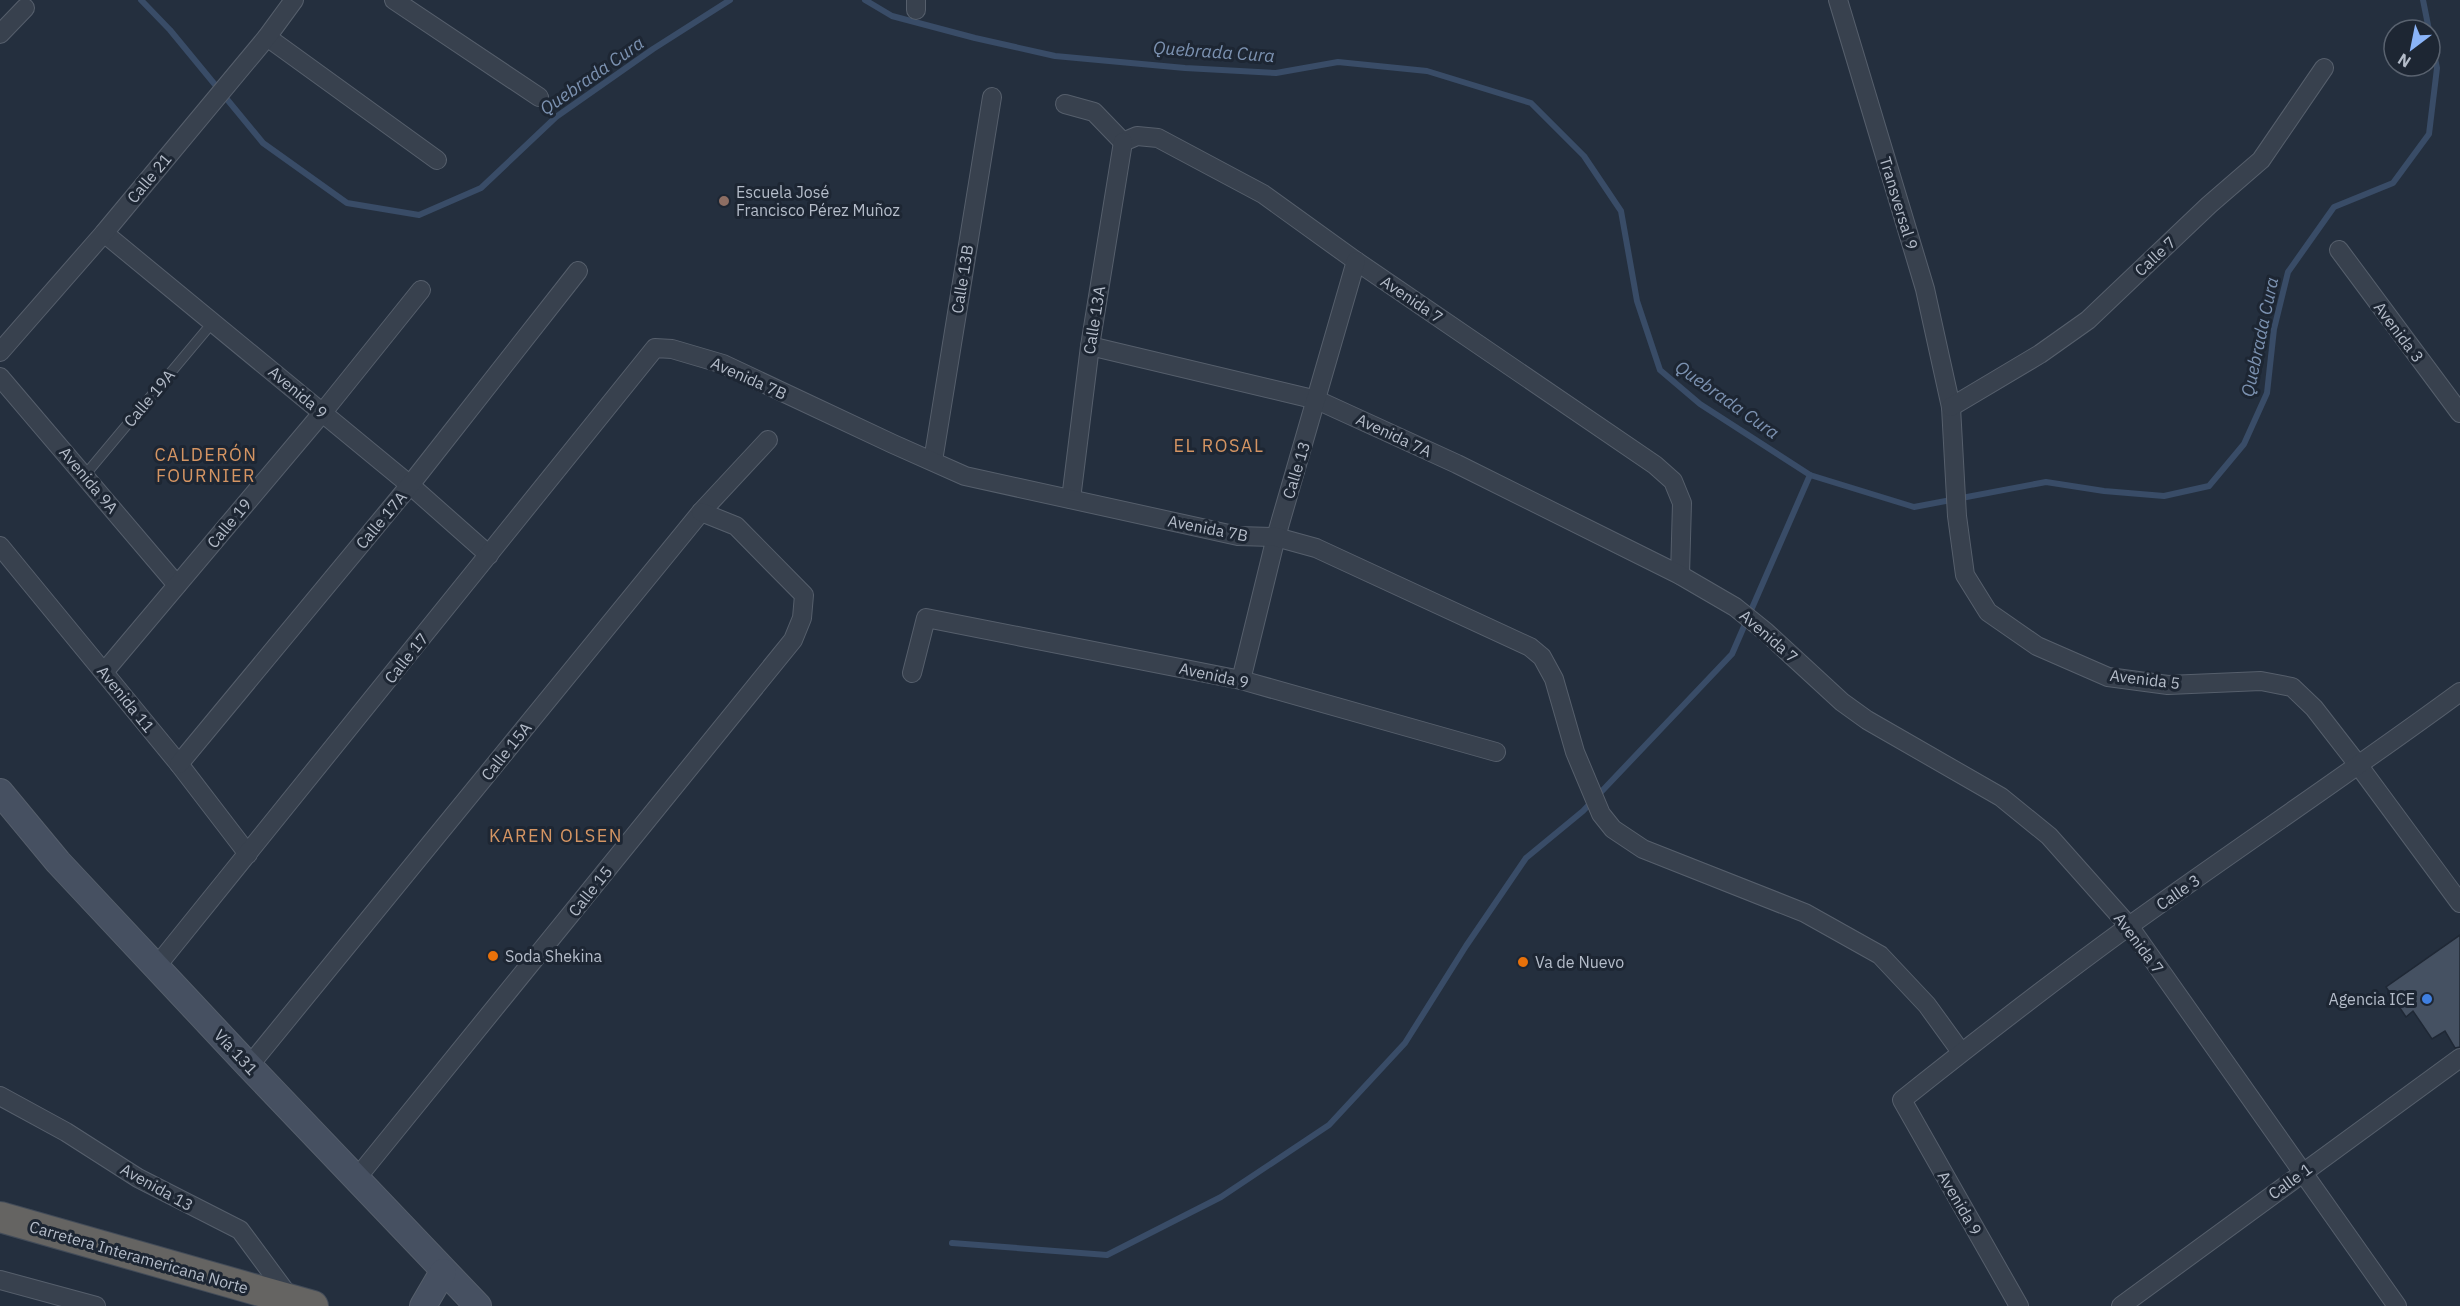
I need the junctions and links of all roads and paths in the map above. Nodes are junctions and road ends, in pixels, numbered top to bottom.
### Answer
1 (294, 0) edge
2 (394, 0) edge
3 (1838, 0) edge
4 (25, 8) dead end
5 (0, 34) edge
6 (267, 37) junction
7 (2324, 68) dead end
8 (539, 97) dead end
9 (992, 97) dead end
10 (1065, 104) dead end
11 (1123, 142) junction
12 (437, 160) dead end
13 (104, 232) junction
14 (2339, 250) dead end
15 (1356, 261) junction
16 (578, 272) dead end
17 (422, 290) dead end
18 (213, 322) junction
19 (1090, 346) junction
20 (655, 348) joint
21 (0, 352) edge
22 (0, 377) edge
23 (1317, 400) junction
24 (1951, 407) junction
25 (323, 412) junction
26 (2460, 413) edge
27 (768, 440) dead end
28 (933, 461) junction
29 (86, 475) junction
30 (410, 485) junction
31 (1071, 499) junction
32 (701, 512) junction
33 (1276, 537) junction
34 (0, 546) edge
35 (489, 555) junction
36 (1680, 575) junction
37 (177, 585) junction
38 (104, 672) junction
39 (912, 673) dead end
40 (1241, 680) junction
41 (2460, 692) edge
42 (1496, 752) dead end
43 (179, 764) junction
44 (2359, 766) junction
45 (0, 792) edge
46 (248, 855) junction
47 (2460, 903) edge
48 (2129, 926) junction
49 (156, 967) junction
50 (1960, 1052) junction
51 (2460, 1058) edge
52 (249, 1066) junction
53 (0, 1096) edge
54 (1902, 1100) joint
55 (2302, 1173) junction
56 (356, 1179) junction
57 (0, 1217) edge
58 (443, 1272) junction
59 (0, 1280) edge
60 (298, 1304) edge
61 (96, 1306) edge
62 (423, 1306) edge
63 (478, 1306) edge
64 (2019, 1306) edge
65 (2121, 1306) edge
66 (2397, 1306) edge

1 - 6 street, Calle 21
2 - 8 street
3 - 24 street, Transversal 9
4 - 5 street
6 - 12 street
6 - 13 street, Calle 21
7 - 24 street, Calle 7
9 - 28 street, Calle 13B
10 - 11 street
11 - 15 street, Avenida 7
11 - 19 street, Calle 13A
13 - 18 street, Avenida 9
13 - 21 street, Calle 21
14 - 26 street, Avenida 3
15 - 23 street, Calle 13
15 - 36 street, Avenida 7
16 - 30 street, Calle 17A
17 - 25 street, Calle 19
18 - 25 street, Avenida 9
18 - 29 lane, Calle 19A
19 - 23 street, Avenida 7A
19 - 31 street, Calle 13A
20 - 28 street, Avenida 7B
20 - 35 street, Calle 17
22 - 29 street, Avenida 9A
23 - 33 street, Calle 13
23 - 36 street, Avenida 7A
24 - 44 street, Avenida 5
25 - 30 street, Avenida 9
25 - 37 street, Calle 19
27 - 32 street, Calle 15A
28 - 31 street, Avenida 7B
29 - 37 street, Avenida 9A
30 - 35 street, Avenida 9
30 - 43 street, Calle 17A
31 - 33 street, Avenida 7B
32 - 52 street, Calle 15A
32 - 56 street, Calle 15
33 - 40 street, Calle 13
33 - 50 street, Avenida 7B
34 - 38 street, Avenida 11
35 - 46 street, Calle 17
36 - 48 street, Avenida 7
37 - 38 street, Calle 19
38 - 43 street, Avenida 11
39 - 40 street, Avenida 9
40 - 42 street, Avenida 9
41 - 44 street, Calle 3
43 - 46 street, Avenida 11
44 - 47 street, Avenida 5
44 - 48 street, Calle 3
45 - 49 main road, Vía 131
46 - 49 street, Calle 17
48 - 50 street, Calle 3
48 - 55 street, Avenida 7
49 - 52 main road, Vía 131
50 - 54 street, Calle 3
51 - 55 street, Calle 1
52 - 56 main road, Vía 131
53 - 60 street, Avenida 13
54 - 64 street, Avenida 9
55 - 65 street, Calle 1
55 - 66 street, Avenida 7
56 - 58 main road, Vía 131
57 - 60 highway, Carretera Interamericana Norte
58 - 62 main road
58 - 63 main road, Vía 131
59 - 61 street

